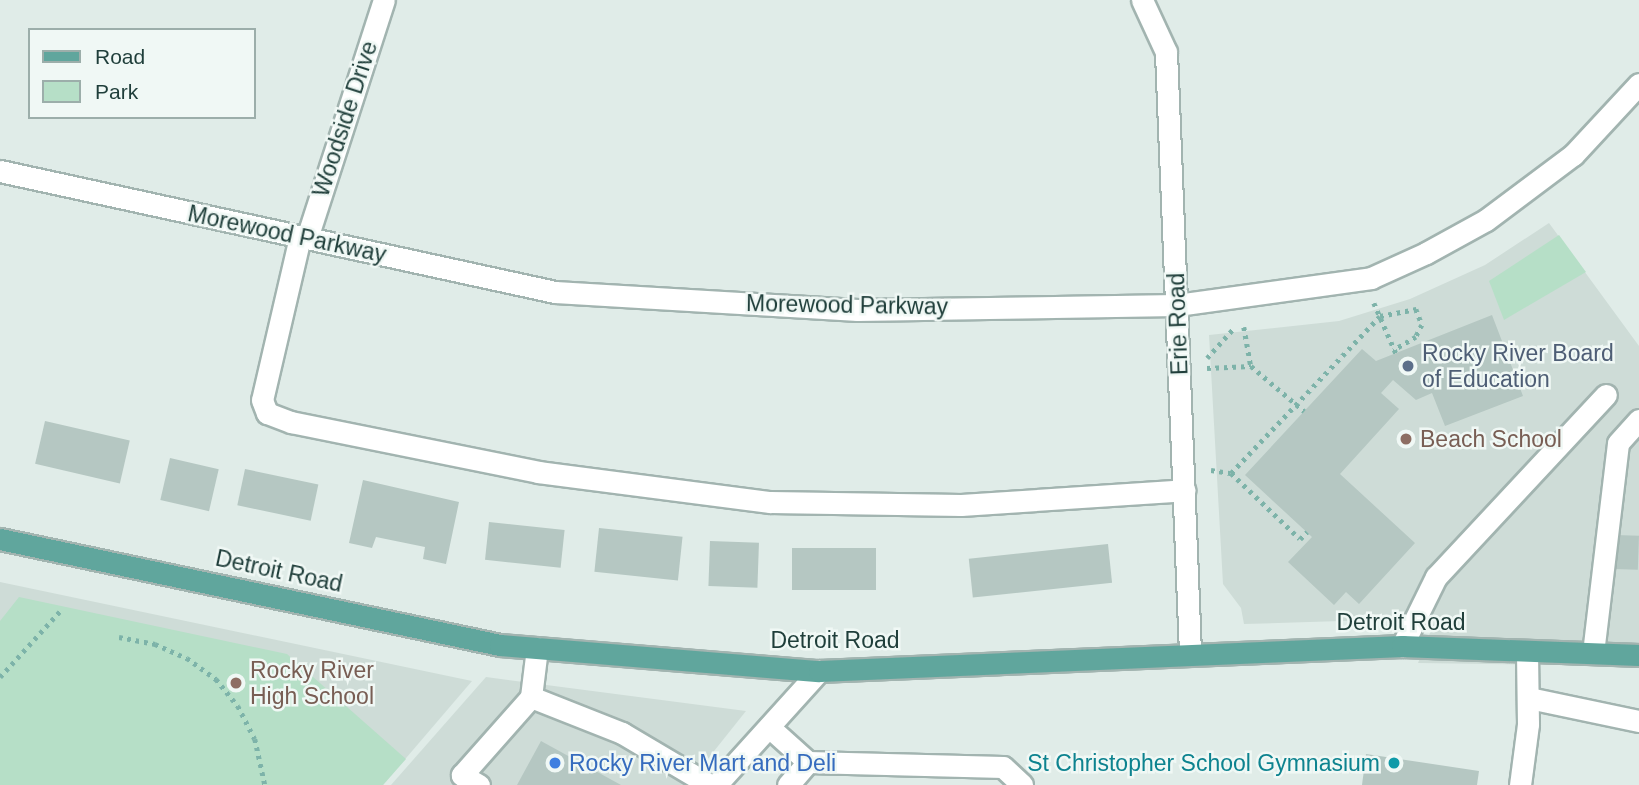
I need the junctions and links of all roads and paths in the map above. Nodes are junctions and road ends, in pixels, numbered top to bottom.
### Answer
1 (384, 0) edge
2 (1142, 0) edge
3 (1639, 84) edge
4 (0, 172) edge
5 (304, 237) junction
6 (1374, 303) dead end
7 (1177, 304) junction
8 (1380, 316) junction
9 (1244, 327) dead end
10 (1234, 328) dead end
11 (1207, 358) dead end
12 (1251, 366) junction
13 (1207, 368) dead end
14 (1606, 395) dead end
15 (1297, 405) junction
16 (1304, 411) dead end
17 (1639, 420) edge
18 (1211, 470) dead end
19 (1231, 473) junction
20 (1184, 490) junction
21 (0, 539) edge
22 (1309, 539) dead end
23 (60, 611) dead end
24 (119, 637) dead end
25 (1402, 646) junction
26 (537, 648) junction
27 (1527, 651) junction
28 (1190, 652) junction
29 (1593, 653) junction
30 (1639, 655) edge
31 (819, 671) junction
32 (1, 674) edge
33 (531, 697) junction
34 (1529, 698) junction
35 (1639, 721) edge
36 (769, 727) junction
37 (808, 762) junction
38 (950, 775) edge
39 (728, 781) edge
40 (264, 785) edge
41 (479, 785) edge
42 (710, 785) edge
43 (788, 785) edge
44 (1022, 785) edge
45 (1520, 785) edge

1 - 5 street, Woodside Drive
2 - 7 street, Erie Road
3 - 7 street, Morewood Parkway
4 - 5 street, Morewood Parkway
5 - 7 street, Morewood Parkway
5 - 20 street, Woodside Drive
6 - 8 path
7 - 20 street, Erie Road
8 - 8 path
8 - 15 path
9 - 12 path
10 - 11 path
12 - 13 path
12 - 15 path
14 - 25 street
15 - 16 path
15 - 19 path
17 - 29 street
18 - 19 path
19 - 22 path
20 - 28 street, Erie Road
21 - 26 main road, Detroit Road
23 - 32 path
24 - 40 path
25 - 27 main road, Detroit Road
25 - 28 main road, Detroit Road
26 - 31 main road, Detroit Road
26 - 33 street
27 - 29 main road, Detroit Road
27 - 34 street
28 - 31 main road, Detroit Road
29 - 30 main road, Detroit Road
31 - 36 street
33 - 41 street
33 - 42 street
34 - 35 street
34 - 45 street
36 - 37 street
36 - 39 street
37 - 38 street
37 - 43 street
38 - 44 street

